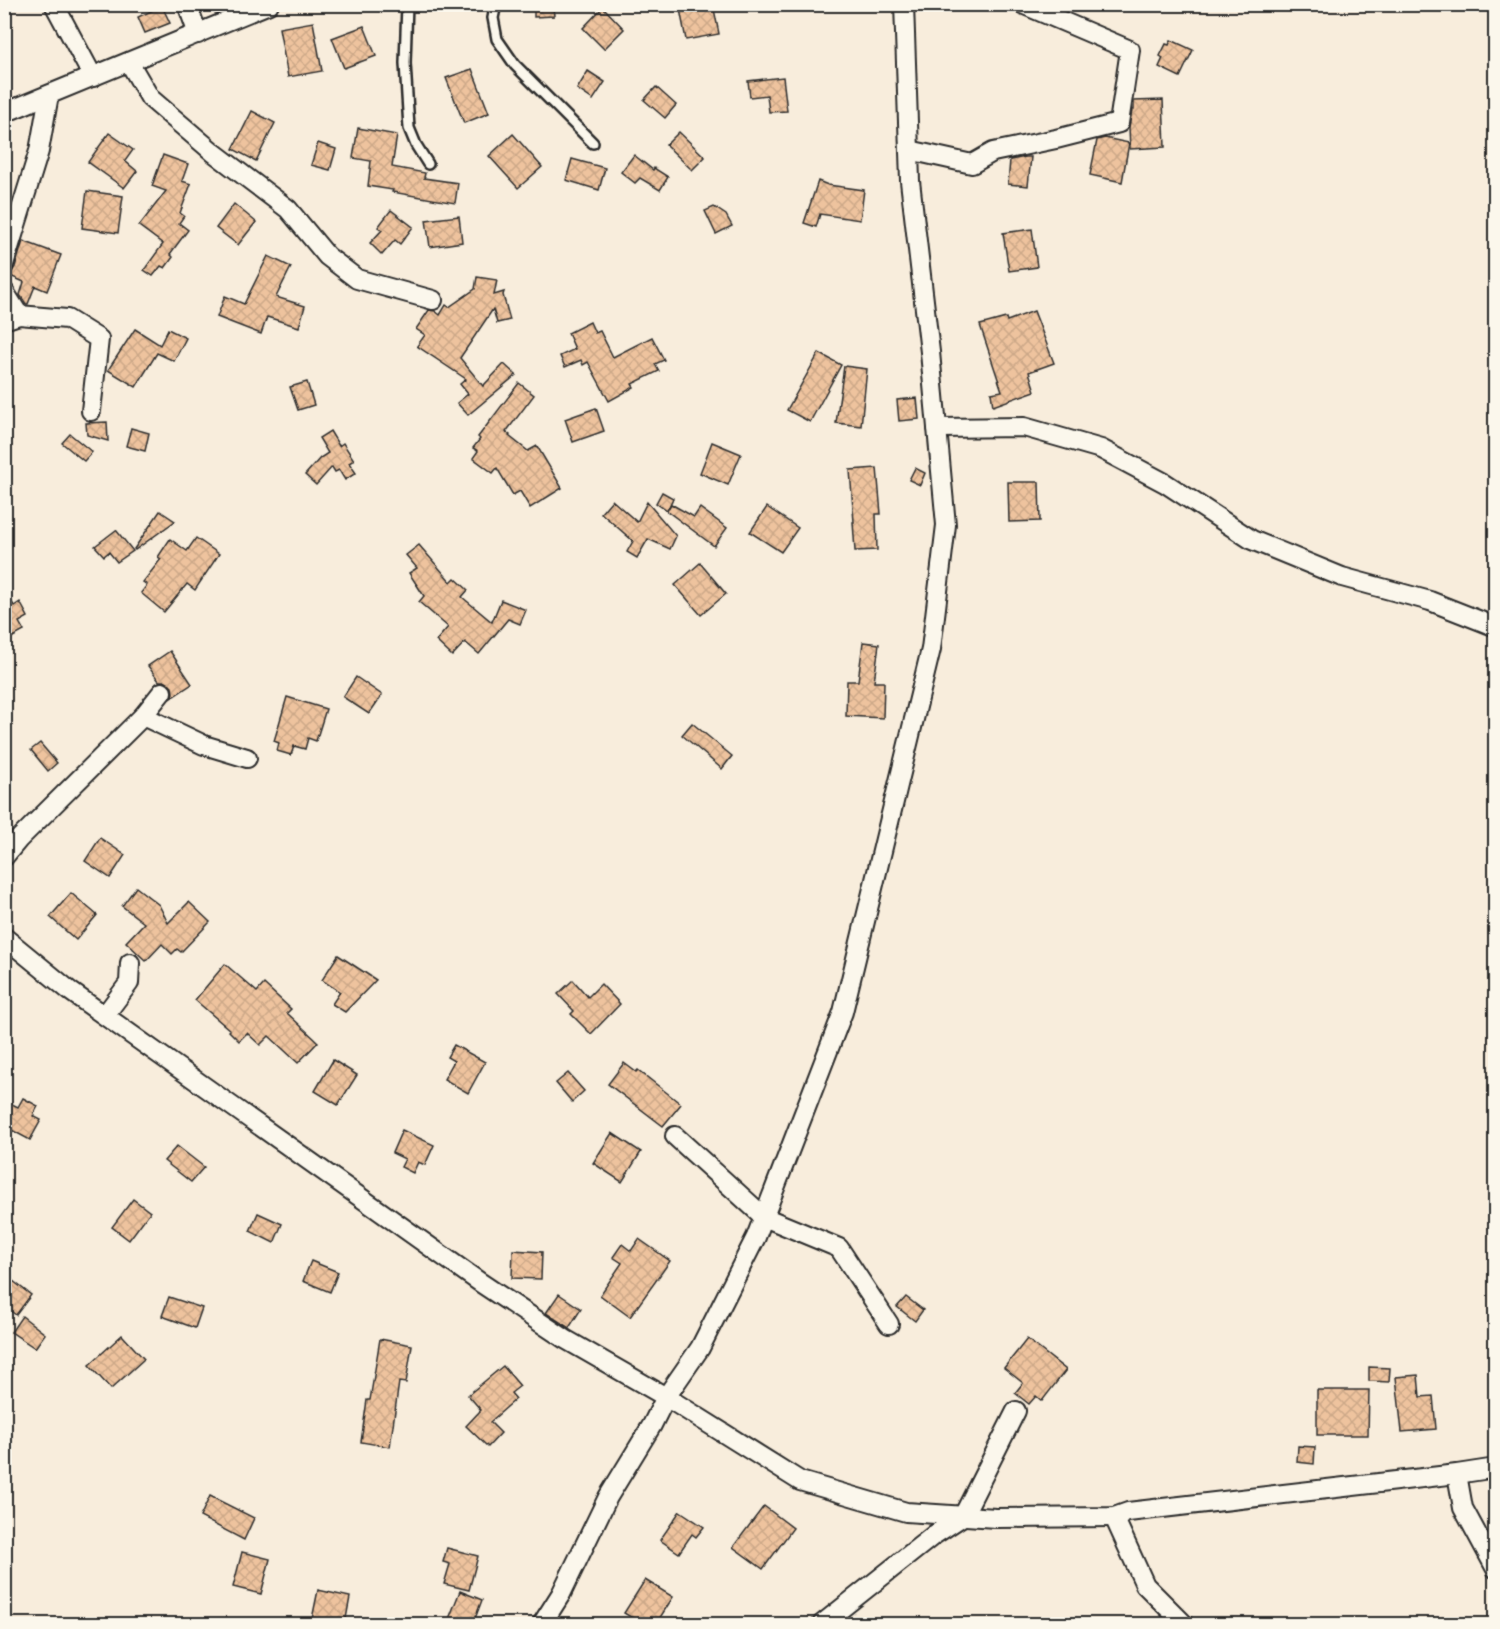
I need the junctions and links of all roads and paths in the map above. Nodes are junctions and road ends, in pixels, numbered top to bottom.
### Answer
1 (54, 4) edge
2 (187, 4) edge
3 (268, 4) edge
4 (407, 4) edge
5 (496, 4) edge
6 (904, 4) edge
7 (1022, 4) edge
8 (198, 34) junction
9 (129, 62) junction
10 (93, 77) junction
11 (49, 95) junction
12 (4, 113) edge
13 (593, 143) dead end
14 (909, 150) junction
15 (428, 164) dead end
16 (4, 264) edge
17 (4, 291) edge
18 (433, 300) dead end
19 (11, 318) edge
20 (91, 411) dead end
21 (937, 428) junction
22 (1496, 627) edge
23 (162, 692) dead end
24 (143, 716) junction
25 (247, 758) dead end
26 (4, 857) edge
27 (4, 937) edge
28 (130, 963) dead end
29 (105, 1015) junction
30 (675, 1136) dead end
31 (764, 1217) junction
32 (889, 1324) dead end
33 (666, 1397) junction
34 (1016, 1411) dead end
35 (1496, 1468) edge
36 (1457, 1474) junction
37 (963, 1515) junction
38 (1114, 1517) junction
39 (1496, 1569) edge
40 (542, 1624) edge
41 (822, 1624) edge
42 (1184, 1624) edge

1 - 10 street
2 - 8 street
3 - 8 street
4 - 15 lane
5 - 13 lane
6 - 14 street
7 - 14 street
8 - 9 street
9 - 10 street
9 - 18 street
10 - 11 street
11 - 12 street
11 - 16 street
14 - 21 street
17 - 19 street
19 - 20 street
21 - 22 street
21 - 31 street
23 - 24 street
24 - 25 street
24 - 26 street
27 - 29 street
28 - 29 street
29 - 33 street
30 - 31 street
31 - 32 street
31 - 33 street
33 - 37 street
33 - 40 street
34 - 37 street
35 - 36 street
36 - 38 street
36 - 39 street
37 - 38 street
37 - 41 street
38 - 42 street

